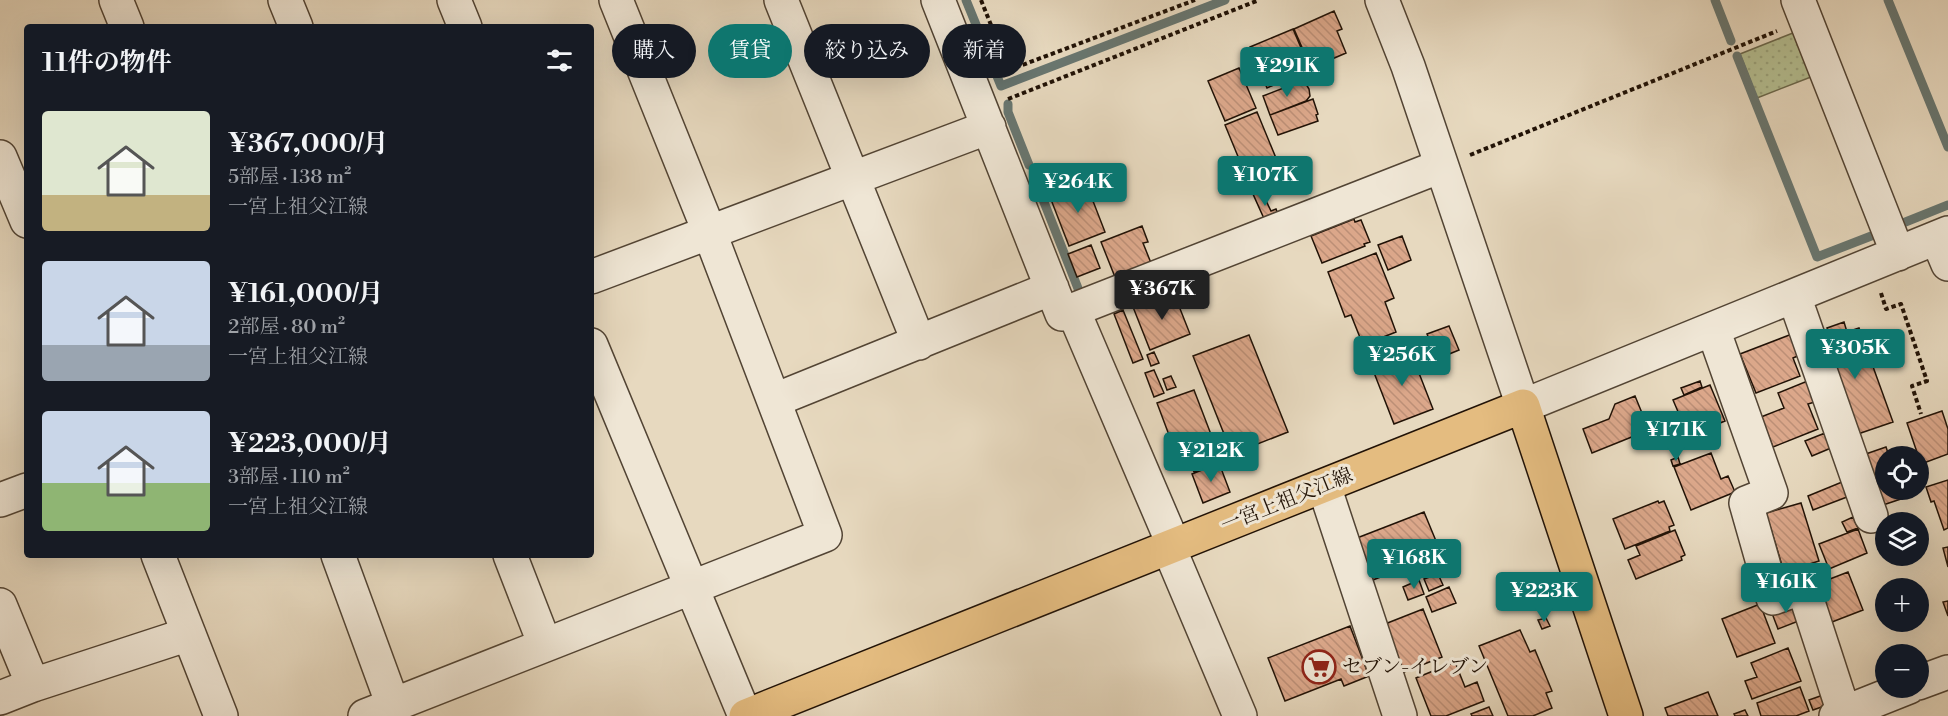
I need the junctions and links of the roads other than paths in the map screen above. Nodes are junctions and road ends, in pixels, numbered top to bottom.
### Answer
1 (116, 0) edge
2 (285, 0) edge
3 (454, 0) edge
4 (616, 0) edge
5 (781, 0) edge
6 (938, 0) edge
7 (1382, 0) edge
8 (1802, 10) edge
9 (126, 24) edge
10 (295, 24) edge
11 (464, 24) edge
12 (986, 118) junction
13 (0, 156) edge
14 (1441, 166) junction
15 (853, 178) junction
16 (24, 214) edge
17 (710, 231) junction
18 (1944, 245) edge
19 (1885, 259) junction
20 (594, 276) edge
21 (1794, 296) junction
22 (1062, 299) junction
23 (1713, 329) junction
24 (919, 343) junction
25 (594, 352) edge
26 (775, 400) junction
27 (1523, 406) junction
28 (1324, 486) junction
29 (24, 491) edge
30 (0, 500) edge
31 (1872, 516) dead end
32 (1172, 547) junction
33 (159, 558) edge
34 (339, 558) edge
35 (511, 558) edge
36 (691, 588) junction
37 (0, 605) edge
38 (189, 634) junction
39 (545, 645) junction
40 (1948, 672) edge
41 (1929, 679) edge
42 (33, 684) junction
43 (0, 698) edge
44 (1883, 698) edge
45 (379, 710) edge
46 (1842, 715) edge
47 (221, 716) edge
48 (746, 716) edge
49 (1240, 716) edge
50 (1401, 716) edge
51 (1626, 716) edge

1 - 9 street
2 - 10 street
3 - 11 street
4 - 17 street
5 - 15 street
6 - 12 street
7 - 14 street
8 - 19 street
12 - 15 street
12 - 22 street
13 - 16 street
14 - 22 street
14 - 27 street
15 - 17 street
15 - 24 street
17 - 20 street
17 - 26 street
18 - 19 street
19 - 21 street
21 - 23 street
21 - 31 street
22 - 24 street
22 - 32 street
23 - 27 street
23 - 46 street
24 - 26 street
25 - 36 street
26 - 36 street
27 - 28 main road, 一宮上祖父江線
27 - 51 main road
28 - 32 main road, 一宮上祖父江線
28 - 50 street
29 - 30 street
32 - 48 main road, 一宮上祖父江線
32 - 49 street
33 - 38 street
34 - 45 street
35 - 39 street
36 - 39 street
36 - 48 street
37 - 42 street
38 - 42 street
38 - 47 street
39 - 45 street
40 - 41 street
42 - 43 street
44 - 46 street

